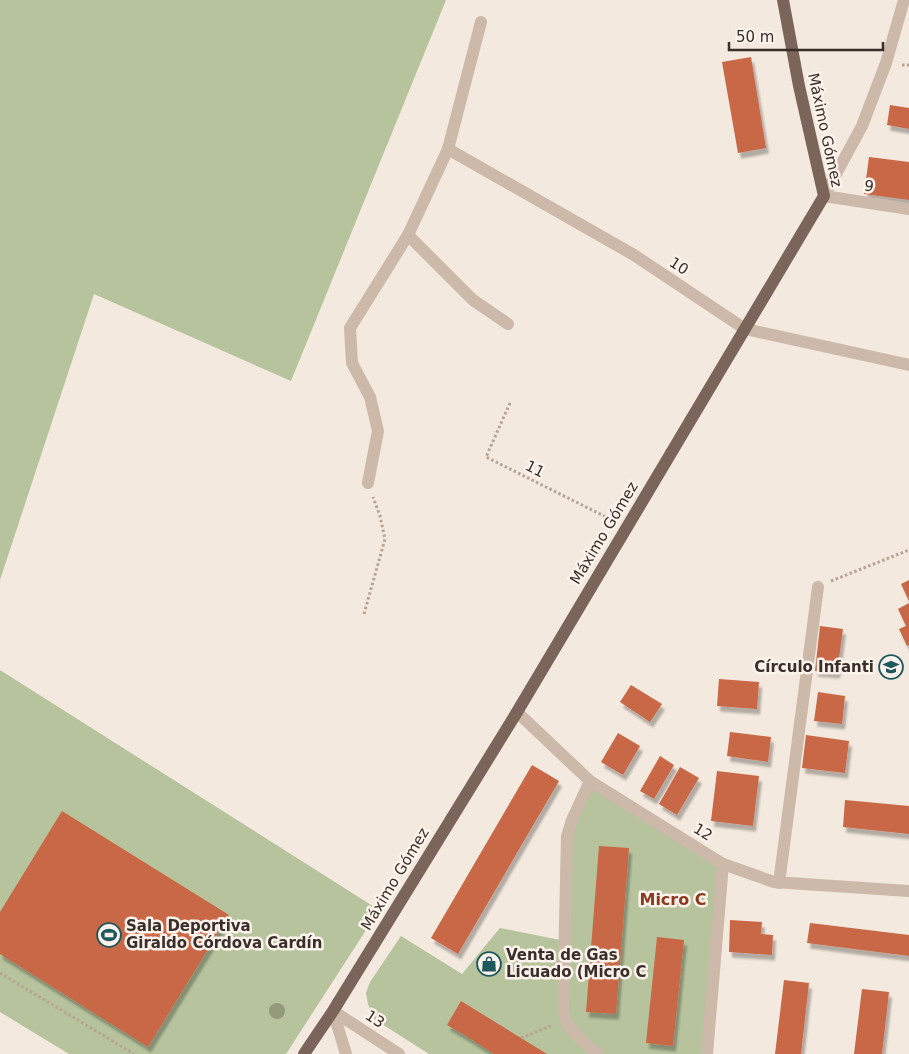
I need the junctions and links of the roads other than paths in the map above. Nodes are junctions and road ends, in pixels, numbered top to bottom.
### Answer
1 (783, 0) edge
2 (904, 0) edge
3 (482, 22) dead end
4 (448, 149) junction
5 (824, 196) junction
6 (909, 209) edge
7 (408, 235) junction
8 (508, 324) dead end
9 (745, 329) junction
10 (909, 365) edge
11 (368, 483) road end
12 (818, 586) road end
13 (517, 712) junction
14 (590, 781) junction
15 (723, 864) junction
16 (779, 883) junction
17 (909, 891) edge
18 (333, 1011) junction
19 (304, 1054) edge
20 (346, 1054) edge
21 (399, 1054) edge
22 (598, 1054) edge
23 (707, 1054) edge

1 - 5 main road, Máximo Gómez
2 - 5 street
3 - 4 street
4 - 7 street
4 - 9 street, 10
5 - 6 street, 9
5 - 9 main road, Máximo Gómez
7 - 8 street
7 - 11 street
9 - 10 street, 10
9 - 13 main road, Máximo Gómez
12 - 16 street
13 - 14 street, 12
13 - 18 main road, Máximo Gómez
14 - 15 street, 12
14 - 22 street
15 - 16 street, 12
15 - 23 street
16 - 17 street, 12
18 - 19 main road, Máximo Gómez
18 - 20 street
18 - 21 street, 13

